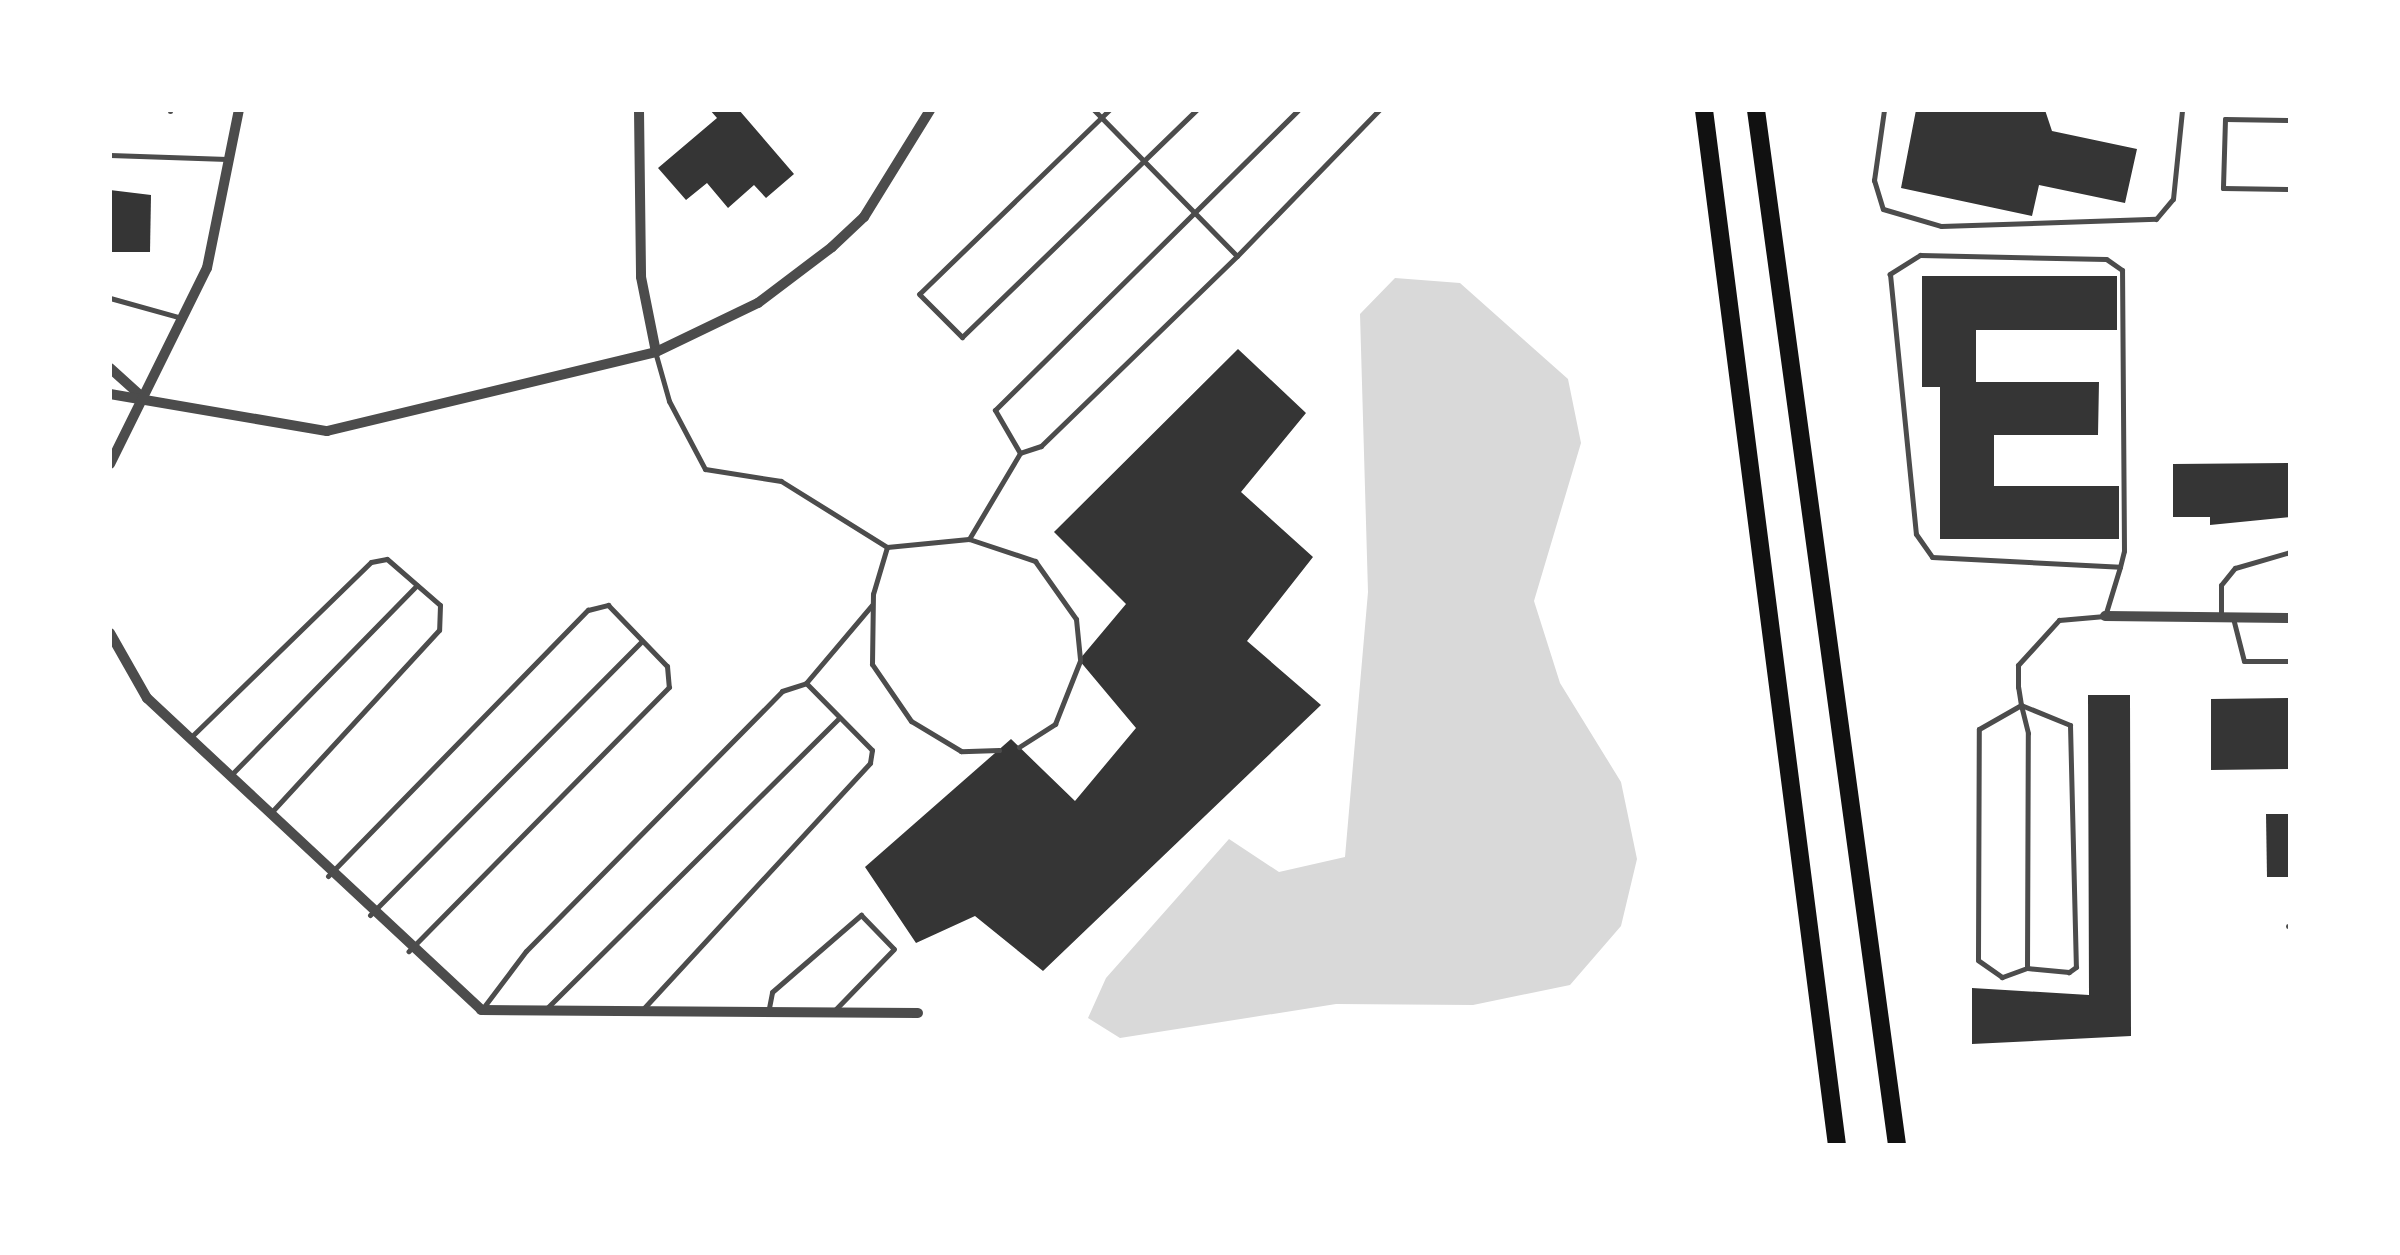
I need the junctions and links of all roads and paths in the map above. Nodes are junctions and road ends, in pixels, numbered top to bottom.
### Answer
1 (239, 110) edge
2 (639, 110) edge
3 (930, 110) edge
4 (1094, 110) edge
5 (1109, 110) edge
6 (1196, 110) edge
7 (1298, 110) edge
8 (1379, 110) edge
9 (1704, 110) edge
10 (1756, 110) edge
11 (1884, 110) edge
12 (2182, 110) edge
13 (1102, 116) junction
14 (2290, 120) edge
15 (110, 154) edge
16 (232, 160) junction
17 (1146, 162) junction
18 (2290, 189) edge
19 (1196, 214) junction
20 (1237, 256) junction
21 (110, 298) edge
22 (182, 318) junction
23 (656, 352) junction
24 (110, 368) edge
25 (110, 394) edge
26 (142, 396) junction
27 (1020, 453) junction
28 (110, 464) edge
29 (969, 539) junction
30 (887, 547) junction
31 (2290, 552) edge
32 (2120, 567) junction
33 (417, 585) junction
34 (873, 603) junction
35 (2105, 616) junction
36 (2227, 617) junction
37 (2290, 618) edge
38 (110, 633) edge
39 (642, 641) junction
40 (2290, 661) edge
41 (806, 684) junction
42 (2021, 705) junction
43 (838, 718) junction
44 (188, 740) junction
45 (1018, 747) dead end
46 (999, 750) dead end
47 (228, 778) junction
48 (268, 816) junction
49 (328, 876) junction
50 (370, 915) junction
51 (409, 951) junction
52 (2027, 968) junction
53 (482, 1010) junction
54 (544, 1011) junction
55 (832, 1013) junction
56 (918, 1013) dead end
57 (638, 1014) junction
58 (768, 1014) junction
59 (1837, 1145) edge
60 (1897, 1145) edge

1 - 16 street
2 - 23 street
3 - 23 street
4 - 13 lane
5 - 13 lane
6 - 17 lane
7 - 19 lane
8 - 20 lane
9 - 59 highway
10 - 60 highway
11 - 12 lane
13 - 17 lane
13 - 17 lane
14 - 18 lane
15 - 16 lane
16 - 22 street
17 - 19 lane
19 - 20 lane
19 - 27 lane
20 - 27 lane
21 - 22 lane
22 - 26 street
23 - 26 street
23 - 30 lane
24 - 26 street
25 - 26 street
26 - 28 street
27 - 29 lane
29 - 30 lane
29 - 45 lane
30 - 34 lane
31 - 36 lane
32 - 32 lane
32 - 35 lane
33 - 44 lane
33 - 47 lane
33 - 48 lane
34 - 41 lane
34 - 46 lane
35 - 36 street
35 - 42 lane
36 - 37 street
36 - 40 lane
38 - 44 street
39 - 49 lane
39 - 50 lane
39 - 51 lane
41 - 43 lane
41 - 53 lane
42 - 52 lane
42 - 52 lane
42 - 52 lane
43 - 54 lane
43 - 57 lane
44 - 47 street
47 - 48 street
48 - 49 street
49 - 50 street
50 - 51 street
51 - 53 street
53 - 54 street
54 - 57 street
55 - 56 street
55 - 58 street
55 - 58 lane
57 - 58 street

